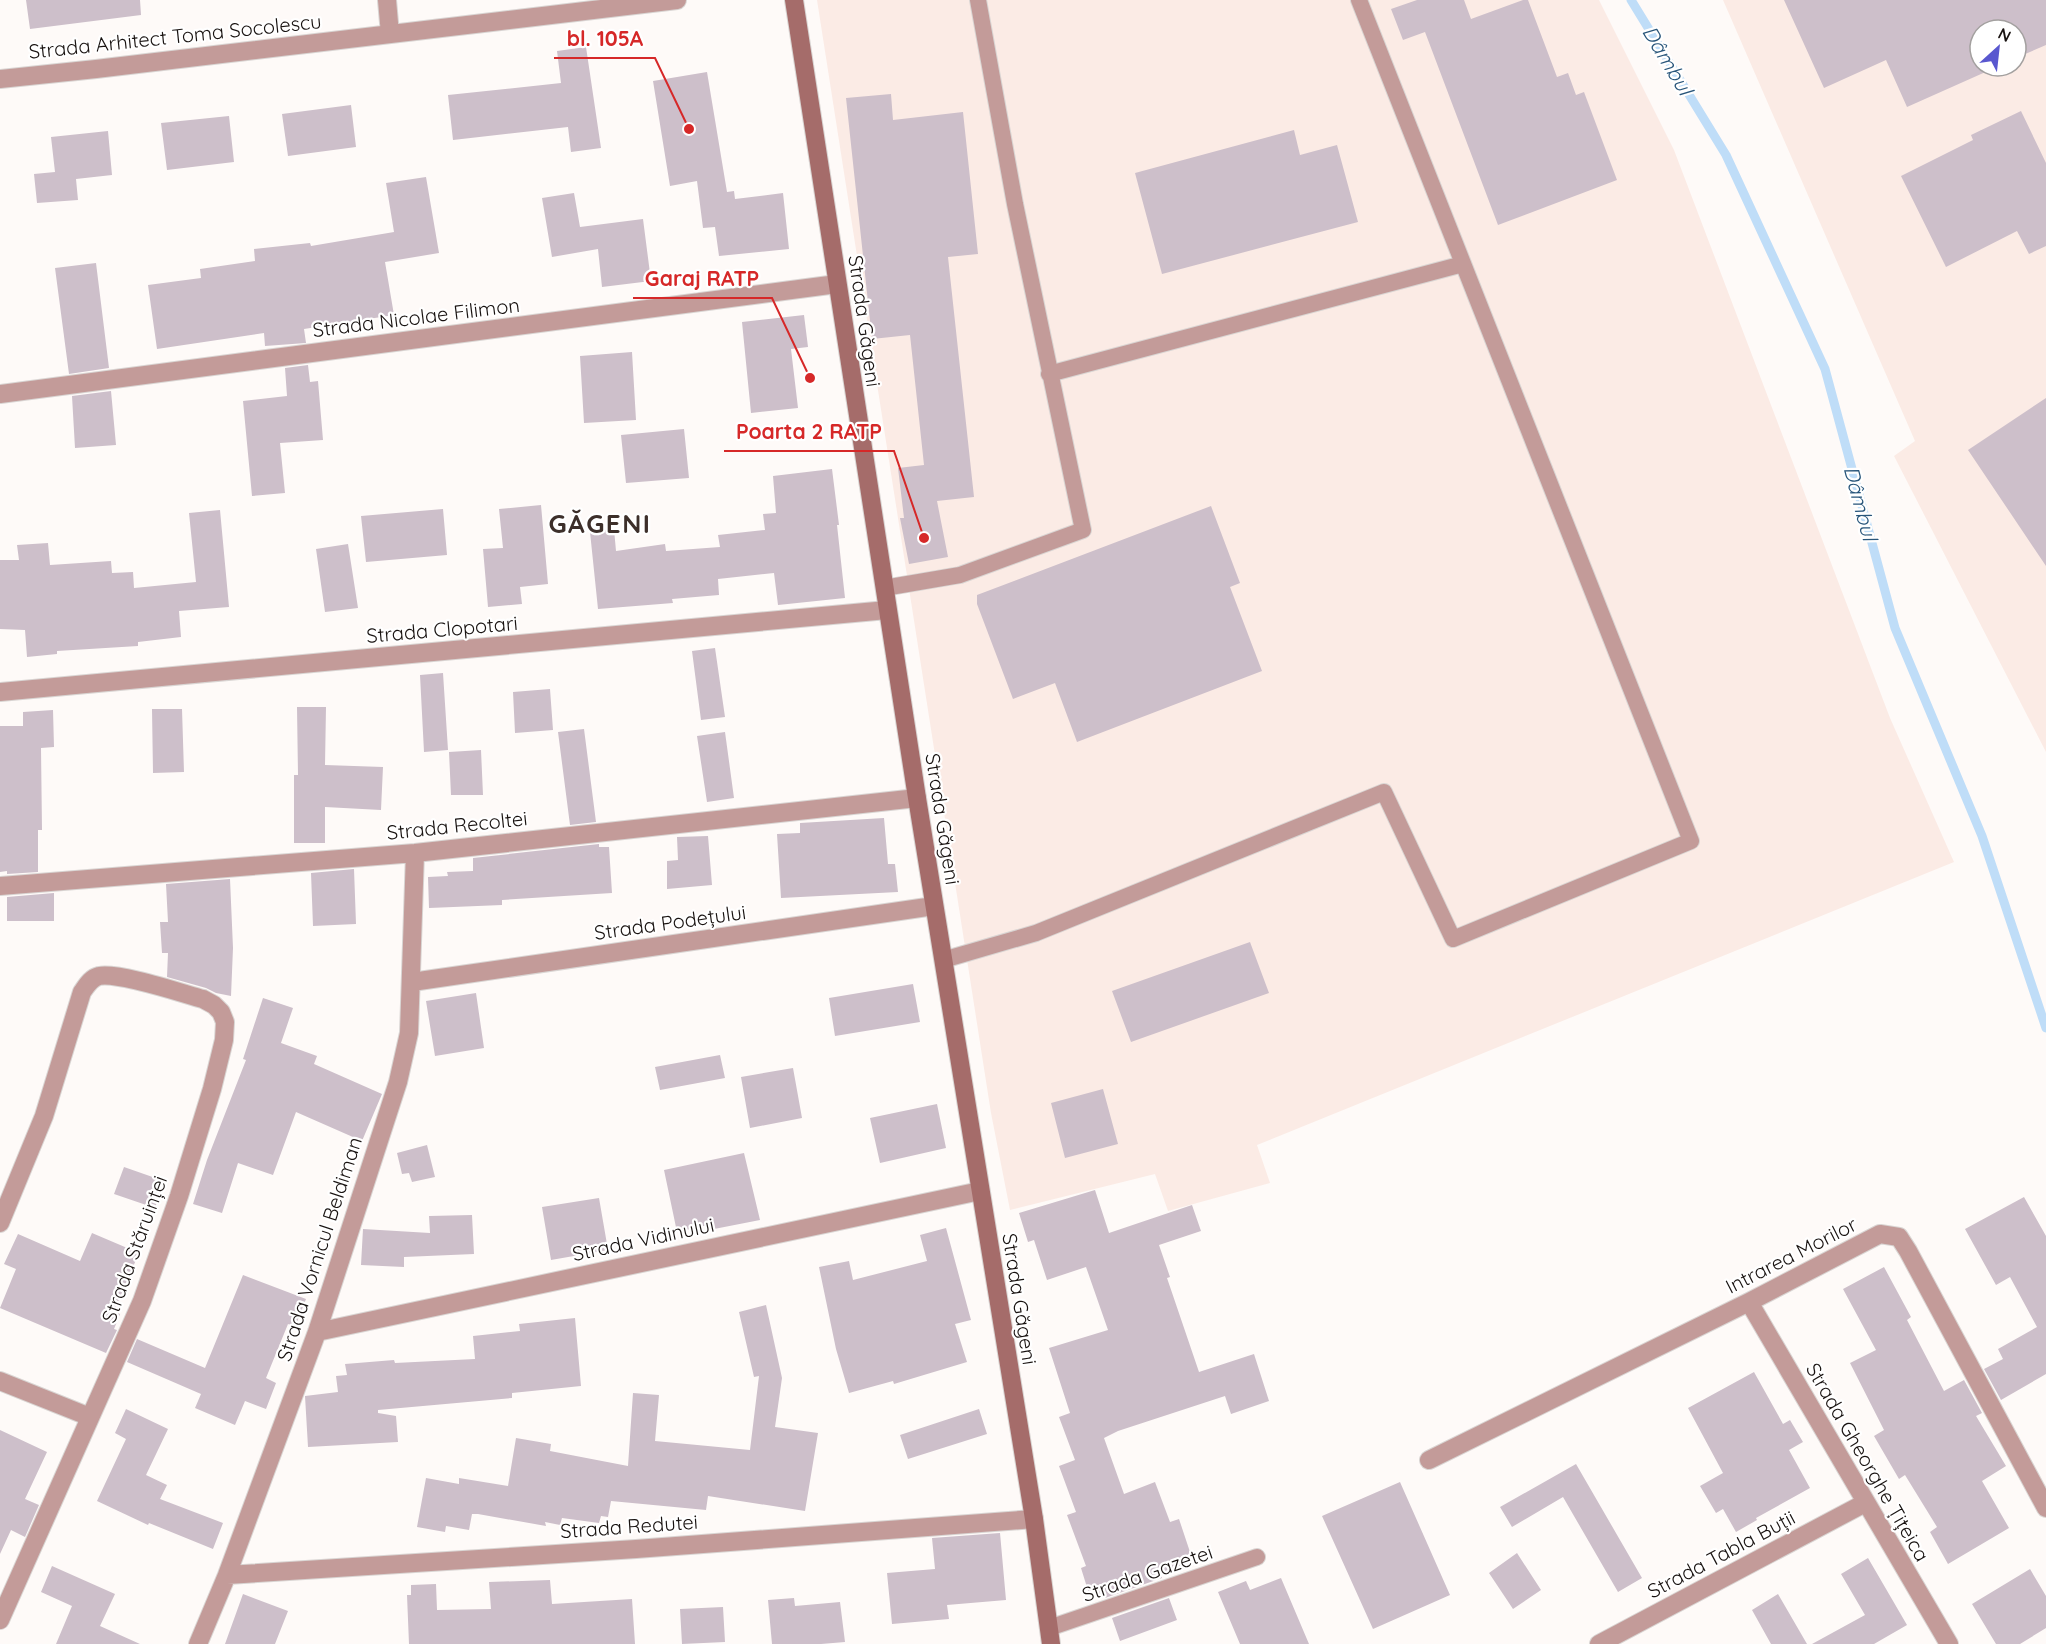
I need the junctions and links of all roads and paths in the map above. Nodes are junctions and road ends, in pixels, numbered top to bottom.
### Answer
1 (387, 0) edge
2 (676, 0) edge
3 (794, 0) edge
4 (978, 0) edge
5 (1359, 0) edge
6 (390, 34) junction
7 (0, 79) edge
8 (1463, 264) junction
9 (837, 284) junction
10 (1049, 374) junction
11 (0, 394) edge
12 (884, 588) junction
13 (887, 610) junction
14 (0, 692) edge
15 (917, 798) junction
16 (415, 853) junction
17 (0, 886) edge
18 (934, 906) junction
19 (943, 960) junction
20 (412, 982) junction
21 (980, 1191) junction
22 (0, 1223) edge
23 (1749, 1302) junction
24 (317, 1332) junction
25 (0, 1381) edge
26 (90, 1417) junction
27 (1429, 1460) dead end
28 (1865, 1503) junction
29 (2046, 1508) edge
30 (1034, 1519) junction
31 (1257, 1557) dead end
32 (227, 1575) junction
33 (0, 1620) edge
34 (1050, 1636) edge
35 (198, 1644) edge
36 (1599, 1644) edge
37 (1949, 1644) edge

1 - 6 street
2 - 6 street, Strada Arhitect Toma Socolescu
3 - 9 main road, Strada Găgeni
4 - 10 lane
5 - 8 lane
6 - 7 street, Strada Arhitect Toma Socolescu
8 - 10 lane
8 - 19 lane
9 - 11 street, Strada Nicolae Filimon
9 - 12 main road, Strada Găgeni
10 - 12 lane
12 - 13 main road, Strada Găgeni
13 - 14 street, Strada Clopotari
13 - 15 main road, Strada Găgeni
15 - 16 street, Strada Recoltei
15 - 18 main road, Strada Găgeni
16 - 17 street, Strada Recoltei
16 - 20 street, Strada Vornicul Beldiman
18 - 19 main road, Strada Găgeni
18 - 20 street, Strada Podețului
19 - 21 main road, Strada Găgeni
20 - 24 street, Strada Vornicul Beldiman
21 - 24 street, Strada Vidinului
21 - 30 main road, Strada Găgeni
22 - 26 street, Strada Stăruinței
23 - 27 street, Intrarea Morilor
23 - 28 street, Strada Gheorghe Țițeica
23 - 29 street, Intrarea Morilor
24 - 32 street, Strada Vornicul Beldiman
25 - 26 street
26 - 33 street, Strada Stăruinței
28 - 36 street, Strada Tabla Buții
28 - 37 street, Strada Gheorghe Țițeica
30 - 32 street, Strada Redutei
30 - 34 main road, Strada Găgeni
31 - 34 lane, Strada Gazetei
32 - 35 street, Strada Vornicul Beldiman

